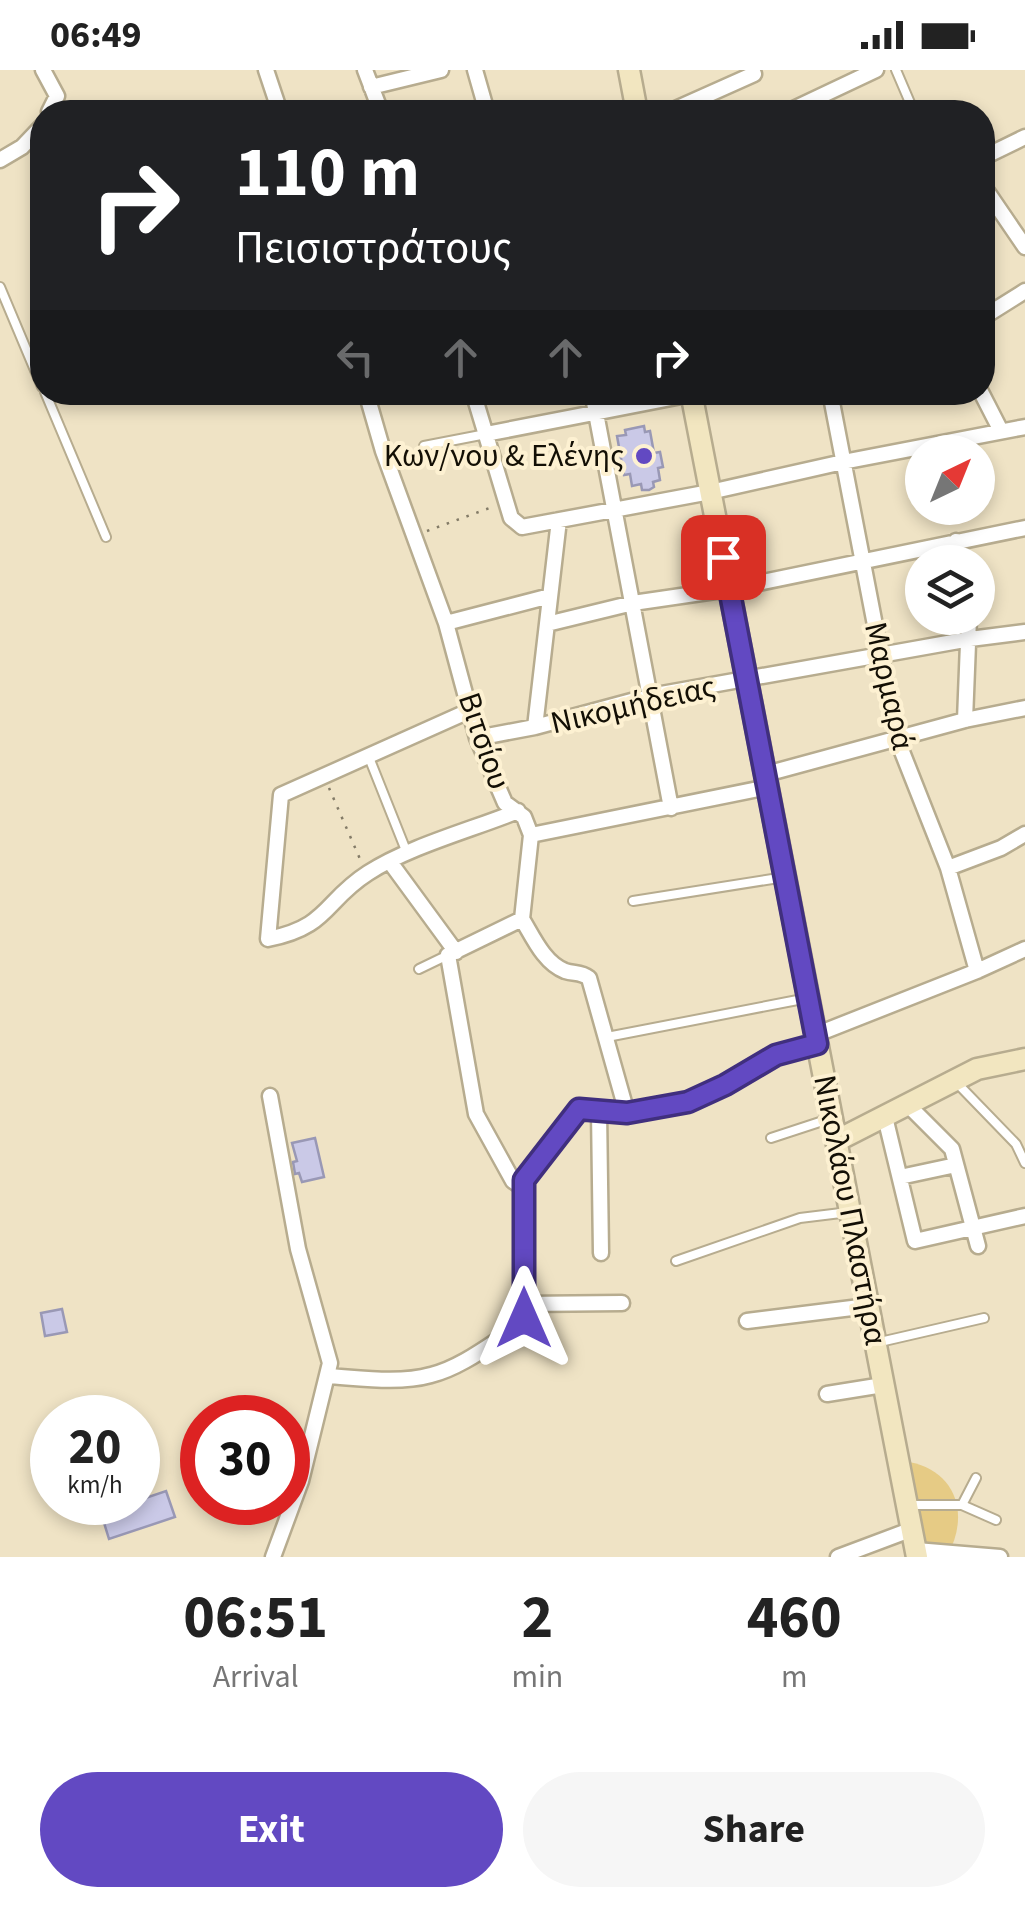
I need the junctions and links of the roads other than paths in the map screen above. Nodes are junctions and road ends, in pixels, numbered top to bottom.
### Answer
1 (43, 70) edge
2 (266, 70) edge
3 (365, 70) edge
4 (441, 70) edge
5 (475, 70) edge
6 (629, 70) edge
7 (876, 70) edge
8 (896, 70) edge
9 (754, 74) dead end
10 (371, 86) junction
11 (55, 100) edge
12 (276, 100) edge
13 (376, 100) edge
14 (483, 100) edge
15 (635, 100) edge
16 (696, 100) edge
17 (812, 100) edge
18 (909, 100) edge
19 (1025, 137) edge
20 (30, 139) edge
21 (995, 152) edge
22 (0, 159) edge
23 (995, 203) edge
24 (1025, 247) edge
25 (0, 287) edge
26 (1025, 291) edge
27 (995, 310) edge
28 (30, 357) edge
29 (50, 405) edge
30 (370, 405) edge
31 (477, 405) edge
32 (594, 405) edge
33 (636, 405) edge
34 (697, 405) edge
35 (832, 405) edge
36 (988, 405) edge
37 (596, 413) junction
38 (1025, 427) edge
39 (1001, 431) junction
40 (486, 434) junction
41 (424, 446) dead end
42 (843, 462) junction
43 (710, 492) junction
44 (614, 510) junction
45 (559, 520) junction
46 (1025, 528) edge
47 (106, 537) dead end
48 (956, 541) junction
49 (957, 545) edge
50 (863, 560) junction
51 (729, 589) junction
52 (550, 596) junction
53 (632, 602) junction
54 (446, 623) junction
55 (547, 624) junction
56 (1025, 632) edge
57 (970, 635) edge
58 (970, 639) junction
59 (880, 656) junction
60 (747, 680) junction
61 (650, 696) junction
62 (1025, 708) edge
63 (470, 710) junction
64 (965, 720) junction
65 (535, 727) junction
66 (477, 738) junction
67 (897, 739) junction
68 (368, 755) junction
69 (767, 781) junction
70 (671, 808) junction
71 (518, 811) junction
72 (1025, 834) edge
73 (531, 835) junction
74 (408, 854) junction
75 (390, 862) junction
76 (948, 868) junction
77 (785, 877) junction
78 (633, 902) dead end
79 (522, 919) junction
80 (1025, 948) edge
81 (452, 953) junction
82 (419, 969) dead end
83 (976, 971) junction
84 (808, 998) junction
85 (606, 1036) junction
86 (816, 1040) junction
87 (1025, 1059) edge
88 (955, 1081) junction
89 (270, 1096) dead end
90 (908, 1105) junction
91 (599, 1111) junction
92 (627, 1113) junction
93 (885, 1117) junction
94 (832, 1118) junction
95 (771, 1138) dead end
96 (836, 1141) junction
97 (1025, 1164) edge
98 (956, 1165) junction
99 (900, 1178) junction
100 (523, 1188) junction
101 (850, 1212) junction
102 (1025, 1216) edge
103 (973, 1228) junction
104 (978, 1246) dead end
105 (601, 1252) dead end
106 (676, 1261) dead end
107 (622, 1302) dead end
108 (524, 1304) junction
109 (868, 1306) junction
110 (984, 1318) dead end
111 (747, 1321) dead end
112 (875, 1342) junction
113 (327, 1376) junction
114 (883, 1384) junction
115 (826, 1394) dead end
116 (976, 1478) dead end
117 (906, 1504) junction
118 (962, 1505) junction
119 (996, 1520) dead end
120 (915, 1546) edge
121 (273, 1557) edge
122 (838, 1557) edge
123 (1000, 1557) edge

1 - 11 street
2 - 12 street
3 - 10 street
4 - 10 street
5 - 14 street
6 - 15 main road
7 - 17 street
8 - 18 lane
9 - 16 street
10 - 13 street
19 - 21 street
20 - 22 street
23 - 24 street
25 - 28 lane
26 - 27 street
29 - 47 lane
30 - 54 street, Βιτσίου
31 - 40 street
32 - 37 street
33 - 37 street
34 - 43 main road, Νικολάου Πλαστήρα
35 - 42 street, Μαρμαρά
36 - 39 street
37 - 40 street
37 - 44 street
38 - 39 street
39 - 42 street
40 - 41 lane
40 - 45 street
42 - 43 street
42 - 50 street, Μαρμαρά
43 - 44 street
43 - 51 main road, Νικολάου Πλαστήρα
44 - 45 street
44 - 53 street
45 - 52 street
46 - 48 street
48 - 49 street
48 - 50 street
50 - 51 street
50 - 59 street, Μαρμαρά
51 - 53 street
51 - 60 main road, Νικολάου Πλαστήρα
52 - 54 street
52 - 55 street
53 - 55 street
53 - 61 street
54 - 63 street, Βιτσίου
55 - 65 street
56 - 58 street, Νικομήδειας
57 - 58 street
58 - 59 street, Νικομήδειας
58 - 64 street
59 - 60 street, Νικομήδειας
59 - 67 street, Μαρμαρά
60 - 61 street, Νικομήδειας
60 - 69 main road, Νικολάου Πλαστήρα
61 - 65 street, Νικομήδειας
61 - 70 street
62 - 64 street
63 - 66 street, Βιτσίου
63 - 68 street
64 - 67 street
65 - 66 street, Νικομήδειας
66 - 71 street, Βιτσίου
67 - 69 street
67 - 76 street, Μαρμαρά
68 - 74 lane
68 - 75 street
69 - 70 street
69 - 77 main road, Νικολάου Πλαστήρα
70 - 73 street
71 - 73 street, Βιτσίου
71 - 74 street
72 - 76 street
73 - 79 street
74 - 75 street
75 - 81 street
76 - 83 street, Μαρμαρά
77 - 78 lane
77 - 84 main road, Νικολάου Πλαστήρα
79 - 81 street
79 - 85 street
80 - 83 street
81 - 82 lane
81 - 100 street
83 - 86 street
84 - 85 lane
84 - 86 main road, Νικολάου Πλαστήρα
85 - 92 street
86 - 92 street
86 - 94 main road, Νικολάου Πλαστήρα
87 - 88 main road
88 - 90 main road
88 - 97 lane
89 - 113 street
90 - 93 main road
90 - 98 street
91 - 92 street
91 - 100 street
91 - 105 street
93 - 96 main road
93 - 99 street
94 - 95 lane
94 - 96 main road, Νικολάου Πλαστήρα
96 - 101 main road, Νικολάου Πλαστήρα
98 - 99 street
98 - 103 street
99 - 103 street
100 - 108 street
101 - 106 lane
101 - 109 main road, Νικολάου Πλαστήρα
102 - 103 street
103 - 104 street
107 - 108 street
108 - 113 street
109 - 111 street
109 - 112 main road, Νικολάου Πλαστήρα
110 - 112 lane
112 - 114 main road, Νικολάου Πλαστήρα
113 - 121 street
114 - 115 street
114 - 117 main road, Νικολάου Πλαστήρα
116 - 118 lane
117 - 118 lane
117 - 120 main road, Νικολάου Πλαστήρα
118 - 119 lane
120 - 122 street
120 - 123 street

